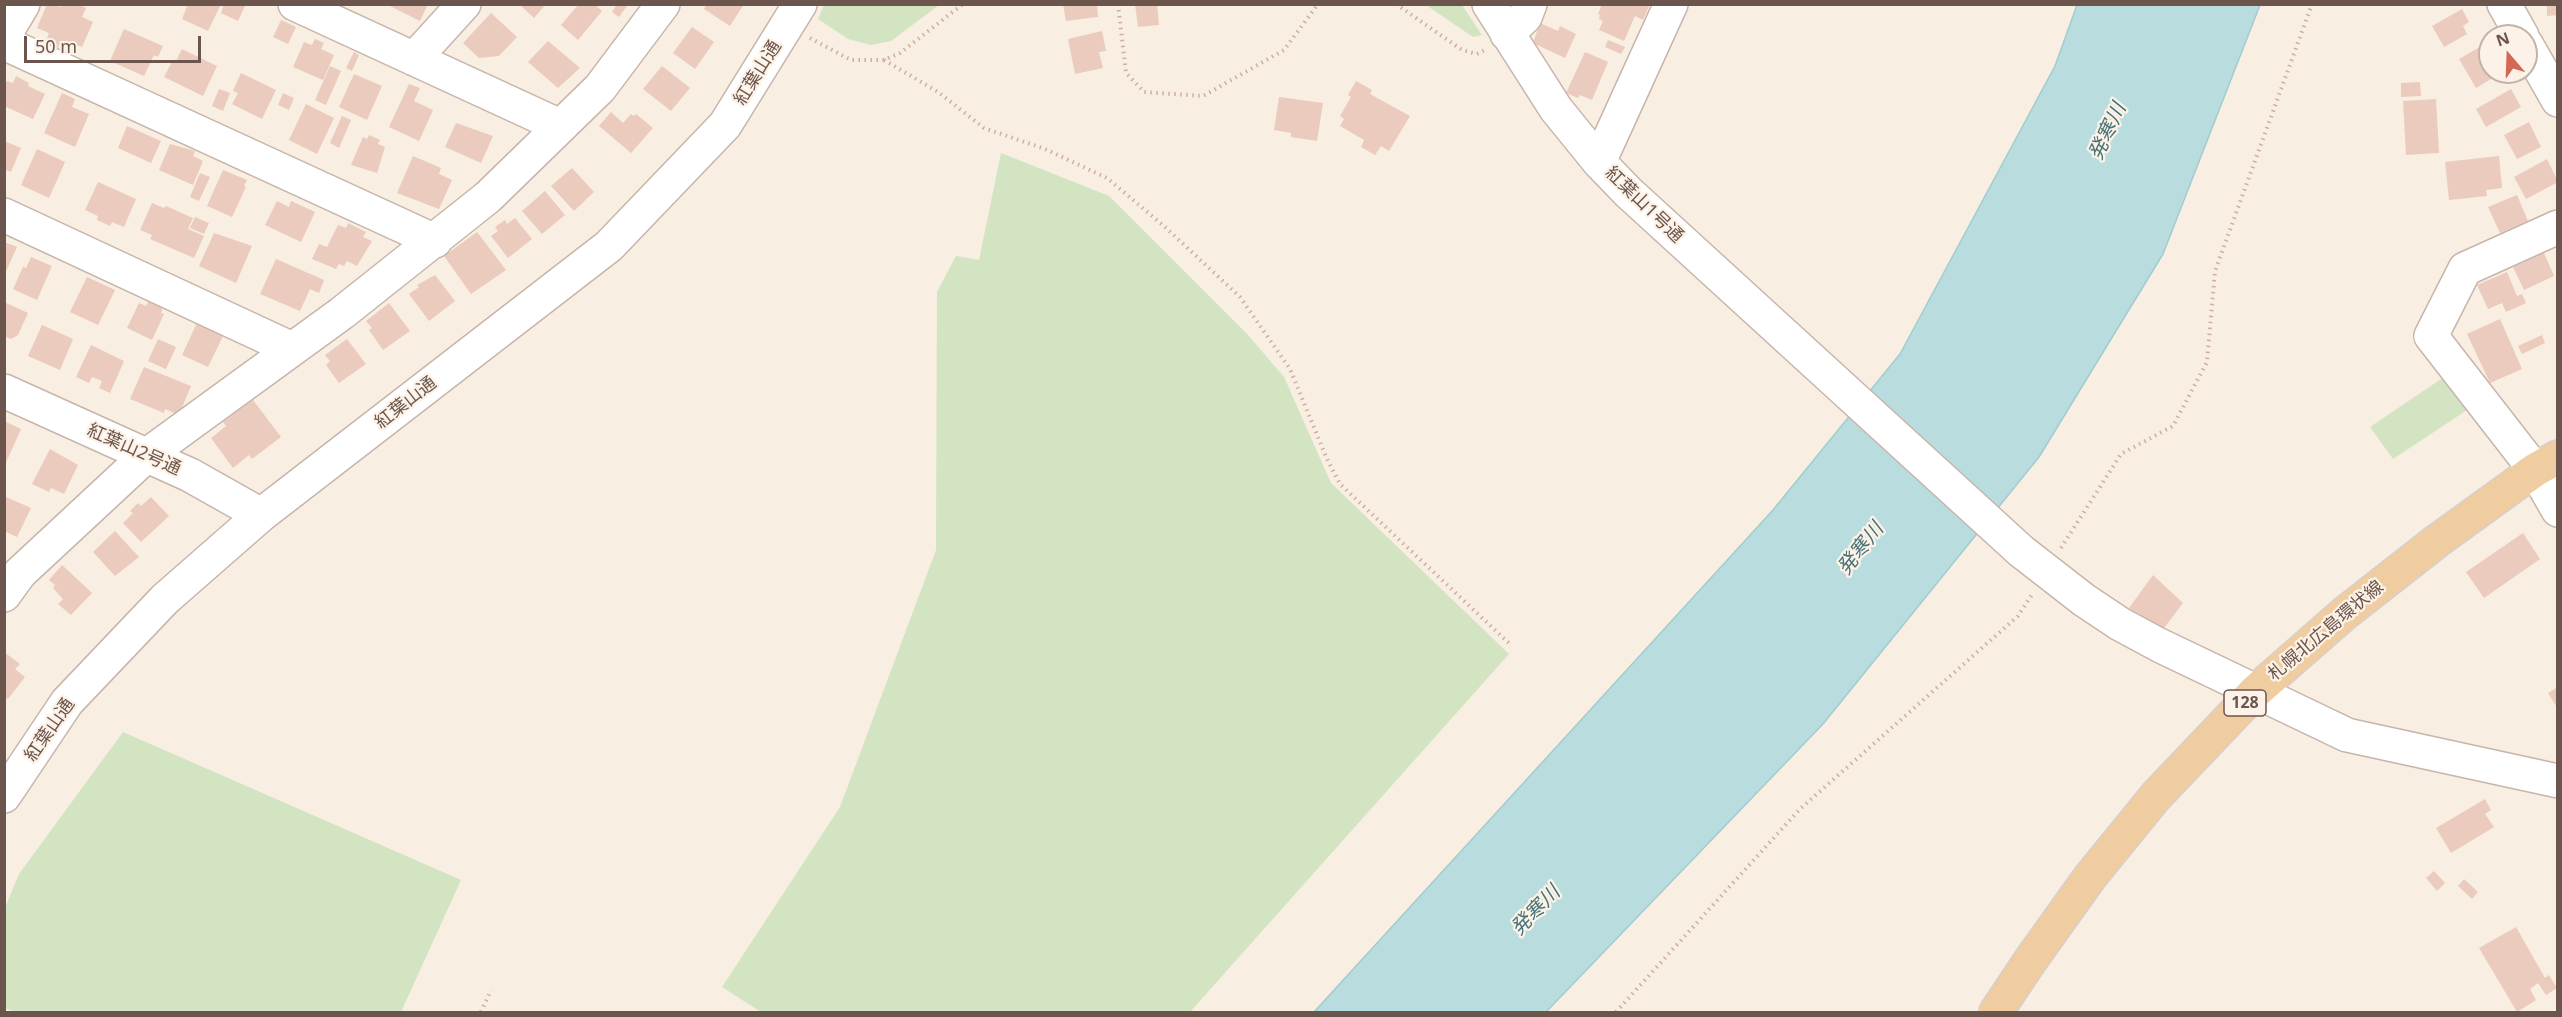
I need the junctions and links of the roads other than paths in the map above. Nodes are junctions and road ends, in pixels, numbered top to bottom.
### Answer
1 (23, 4) edge
2 (294, 4) edge
3 (464, 4) edge
4 (663, 4) edge
5 (1489, 4) edge
6 (1530, 4) edge
7 (1671, 4) edge
8 (2504, 4) edge
9 (794, 15) edge
10 (2515, 24) edge
11 (4, 36) edge
12 (1498, 41) junction
13 (4, 43) edge
14 (414, 59) junction
15 (2538, 65) edge
16 (2557, 97) edge
17 (560, 126) junction
18 (1599, 162) junction
19 (4, 215) edge
20 (2558, 227) edge
21 (435, 241) junction
22 (292, 350) junction
23 (4, 391) edge
24 (147, 455) junction
25 (2546, 463) edge
26 (2558, 510) edge
27 (261, 515) junction
28 (10, 579) edge
29 (2256, 691) junction
30 (2558, 781) edge
31 (4, 796) edge
32 (1996, 1012) edge

1 - 11 street
2 - 14 street
3 - 14 street
4 - 17 street
5 - 12 street, 紅葉山1号通
6 - 12 street
7 - 18 street
8 - 10 street
9 - 27 street, 紅葉山通
12 - 18 street, 紅葉山1号通
13 - 21 street
14 - 17 street
15 - 16 street
17 - 21 street
18 - 29 street, 紅葉山1号通
19 - 22 street
20 - 25 street
21 - 22 street
22 - 24 street
23 - 24 street, 紅葉山2号通
24 - 27 street, 紅葉山2号通
24 - 28 street
25 - 26 street
25 - 29 main road, 札幌北広島環状線 / 128
27 - 31 street, 紅葉山通
29 - 30 street, 紅葉山1号通
29 - 32 main road, 札幌北広島環状線 / 128

